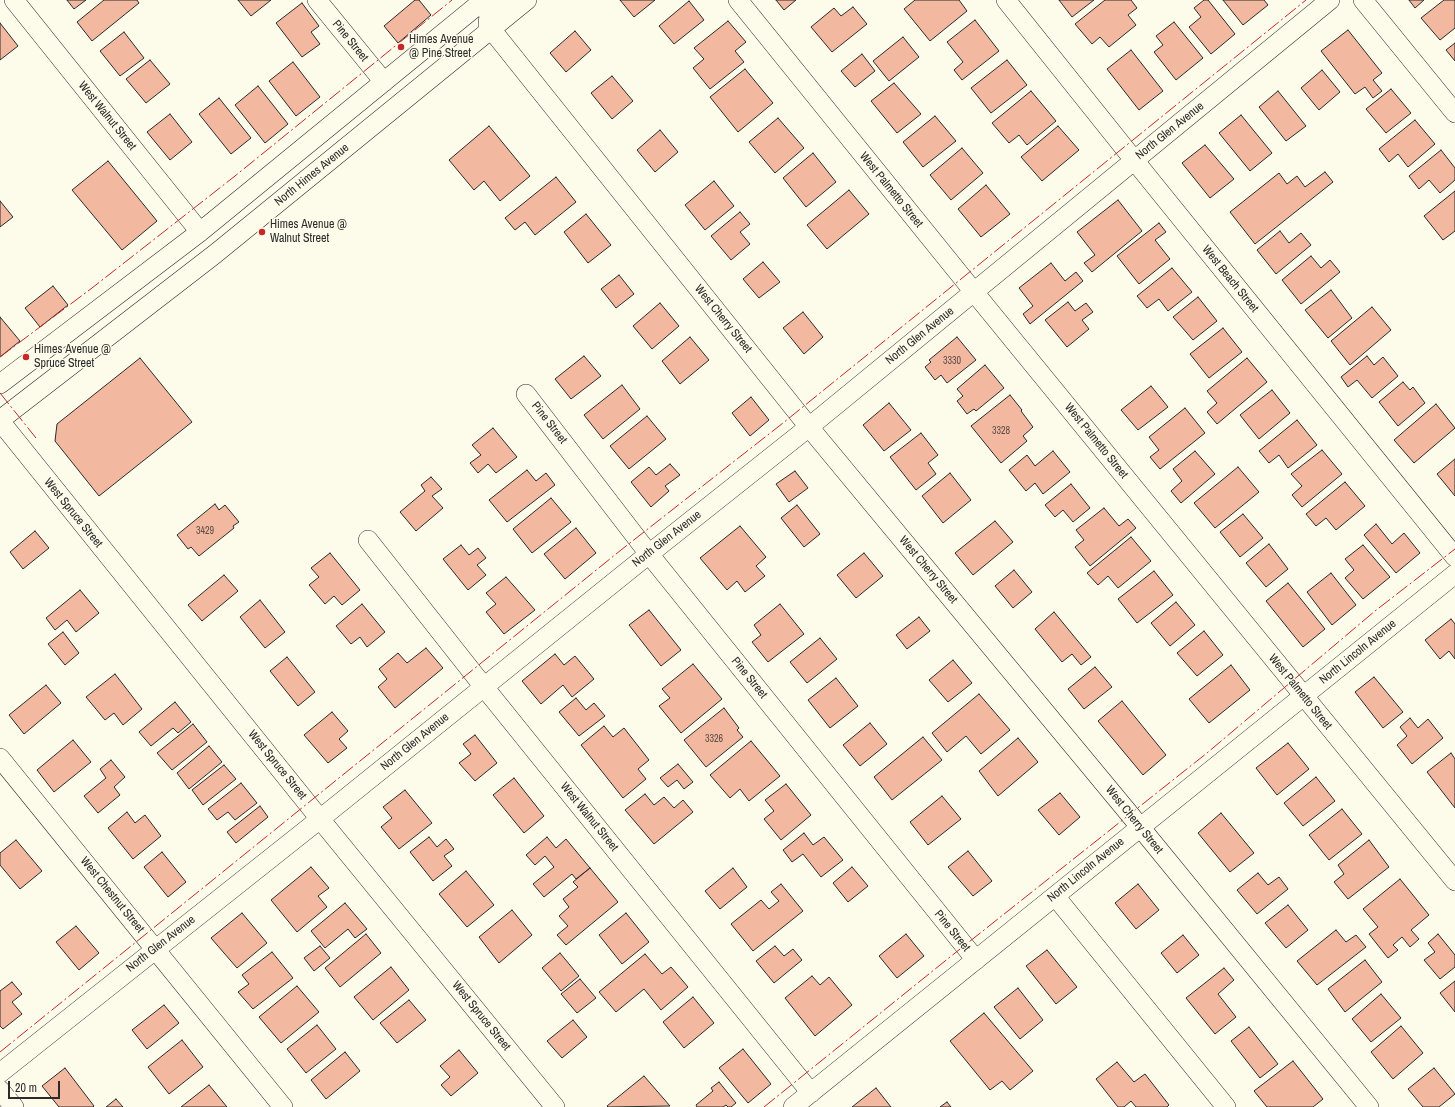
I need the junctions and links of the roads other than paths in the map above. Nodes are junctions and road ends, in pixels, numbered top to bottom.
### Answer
1 (14, 0) edge
2 (318, 0) edge
3 (504, 0) edge
4 (527, 0) edge
5 (738, 0) edge
6 (1006, 0) edge
7 (1330, 0) edge
8 (1363, 0) edge
9 (474, 3) edge
10 (491, 29) junction
11 (384, 82) junction
12 (415, 91) junction
13 (1455, 113) edge
14 (1134, 160) junction
15 (200, 232) junction
16 (974, 292) junction
17 (0, 384) edge
18 (526, 394) dead end
19 (0, 421) edge
20 (809, 427) junction
21 (368, 540) dead end
22 (649, 554) junction
23 (1455, 557) edge
24 (1455, 574) edge
25 (484, 686) junction
26 (1303, 696) junction
27 (0, 758) edge
28 (320, 819) junction
29 (1140, 827) junction
30 (1455, 881) edge
31 (1055, 896) junction
32 (155, 949) junction
33 (976, 960) junction
34 (0, 1073) edge
35 (0, 1090) edge
36 (811, 1093) junction
37 (14, 1107) edge
38 (283, 1107) edge
39 (555, 1107) edge
40 (793, 1107) edge
41 (1226, 1107) edge
42 (1369, 1107) edge

1 - 15 street, West Walnut Street
2 - 11 street, Pine Street
3 - 10 street
4 - 10 street, North Himes Avenue
5 - 16 street, West Palmetto Street
6 - 14 street, West Beach Street
7 - 14 street, North Glen Avenue
8 - 13 street
9 - 11 street
9 - 12 street
10 - 12 street, North Himes Avenue
10 - 20 street, West Cherry Street
11 - 15 street
12 - 19 street, North Himes Avenue
14 - 16 street, North Glen Avenue
14 - 23 street, West Beach Street
15 - 17 street
16 - 20 street, North Glen Avenue
16 - 26 street, West Palmetto Street
18 - 22 street, Pine Street
19 - 28 street, West Spruce Street
20 - 22 street, North Glen Avenue
20 - 29 street, West Cherry Street
21 - 25 street, West Walnut Street
22 - 25 street, North Glen Avenue
22 - 33 street, Pine Street
24 - 26 street, North Lincoln Avenue
25 - 28 street, North Glen Avenue
25 - 36 street, West Walnut Street
26 - 29 street, North Lincoln Avenue
26 - 30 street, West Palmetto Street
27 - 32 street, West Chestnut Street
28 - 32 street, North Glen Avenue
28 - 39 street, West Spruce Street
29 - 31 street, North Lincoln Avenue
29 - 42 street, West Cherry Street
31 - 33 street, North Lincoln Avenue
31 - 41 street
32 - 34 street, North Glen Avenue
32 - 38 street, West Chestnut Street
33 - 36 street, North Lincoln Avenue
35 - 37 street
36 - 40 street, North Lincoln Avenue

